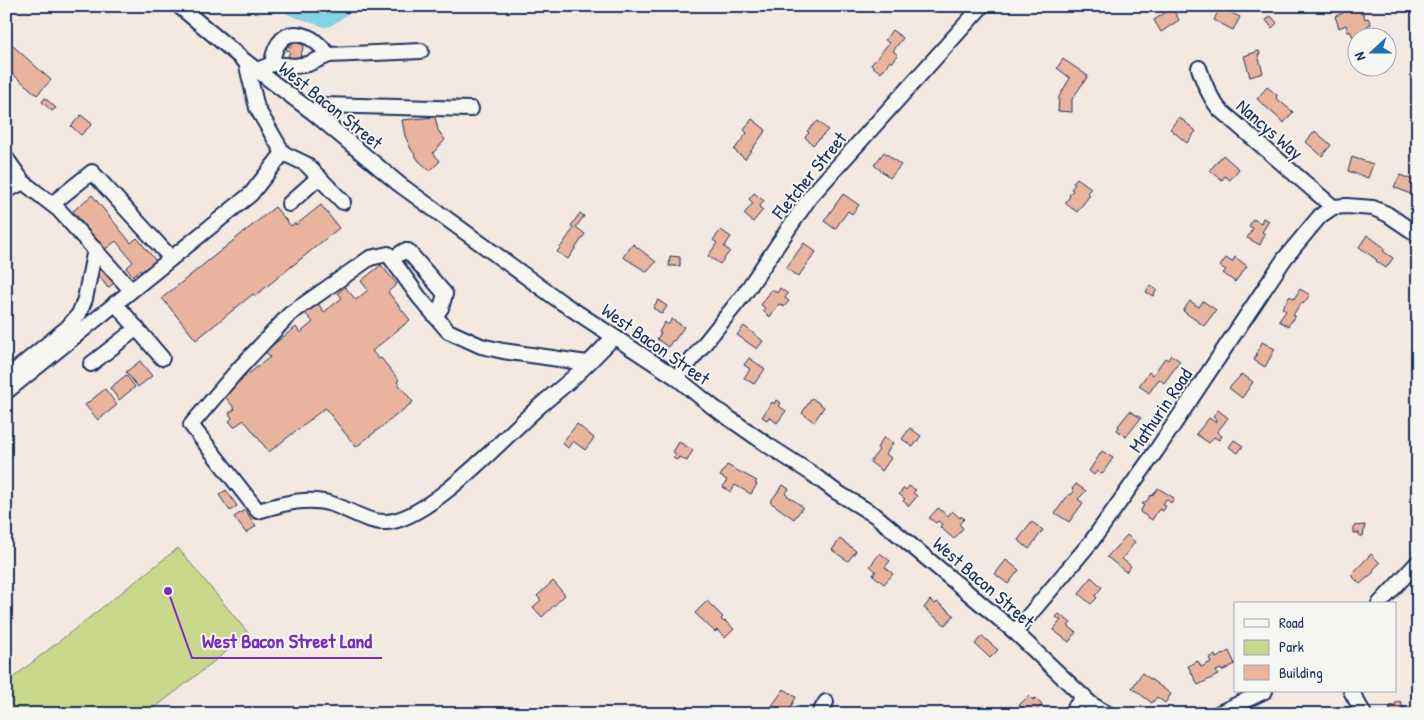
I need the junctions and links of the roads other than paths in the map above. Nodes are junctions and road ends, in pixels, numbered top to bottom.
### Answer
1 (179, 6) edge
2 (982, 6) edge
3 (421, 51) dead end
4 (329, 55) junction
5 (272, 64) junction
6 (252, 66) junction
7 (1199, 68) dead end
8 (471, 109) dead end
9 (313, 112) junction
10 (283, 153) junction
11 (6, 158) edge
12 (319, 177) junction
13 (23, 182) junction
14 (6, 191) edge
15 (343, 202) dead end
16 (52, 204) junction
17 (289, 204) dead end
18 (1333, 207) junction
19 (1418, 235) edge
20 (94, 249) junction
21 (171, 258) junction
22 (392, 259) junction
23 (131, 290) junction
24 (115, 303) junction
25 (435, 316) junction
26 (137, 328) junction
27 (614, 337) junction
28 (162, 358) dead end
29 (587, 363) junction
30 (91, 364) dead end
31 (6, 378) edge
32 (677, 378) junction
33 (6, 392) edge
34 (1418, 562) edge
35 (1381, 602) edge
36 (1015, 632) junction
37 (1263, 692) edge
38 (1352, 692) edge
39 (1084, 696) junction
40 (1070, 714) edge
41 (1108, 714) edge
42 (1217, 714) edge
43 (1364, 714) edge

1 - 6 street, West Bacon Street
2 - 32 street, Fletcher Street
3 - 4 street
4 - 5 street
4 - 5 street
5 - 6 street
6 - 9 street, West Bacon Street
6 - 10 street
7 - 18 street, Nancys Way
8 - 9 street
9 - 27 street, West Bacon Street
10 - 12 street
10 - 21 street
11 - 13 street
12 - 15 street
12 - 17 street
13 - 14 street
13 - 16 street
16 - 20 street
16 - 21 street
18 - 19 street
18 - 36 street, Mathurin Road
20 - 23 street
20 - 31 street
21 - 23 street
22 - 25 street
22 - 25 street
22 - 29 street
23 - 24 street
24 - 26 street
24 - 33 street
25 - 29 street
26 - 28 street
26 - 30 street
27 - 29 street
27 - 32 street, West Bacon Street
32 - 36 street, West Bacon Street
34 - 35 street
36 - 39 street, West Bacon Street
37 - 42 street
38 - 43 street
39 - 40 street
39 - 41 street, West Bacon Street

